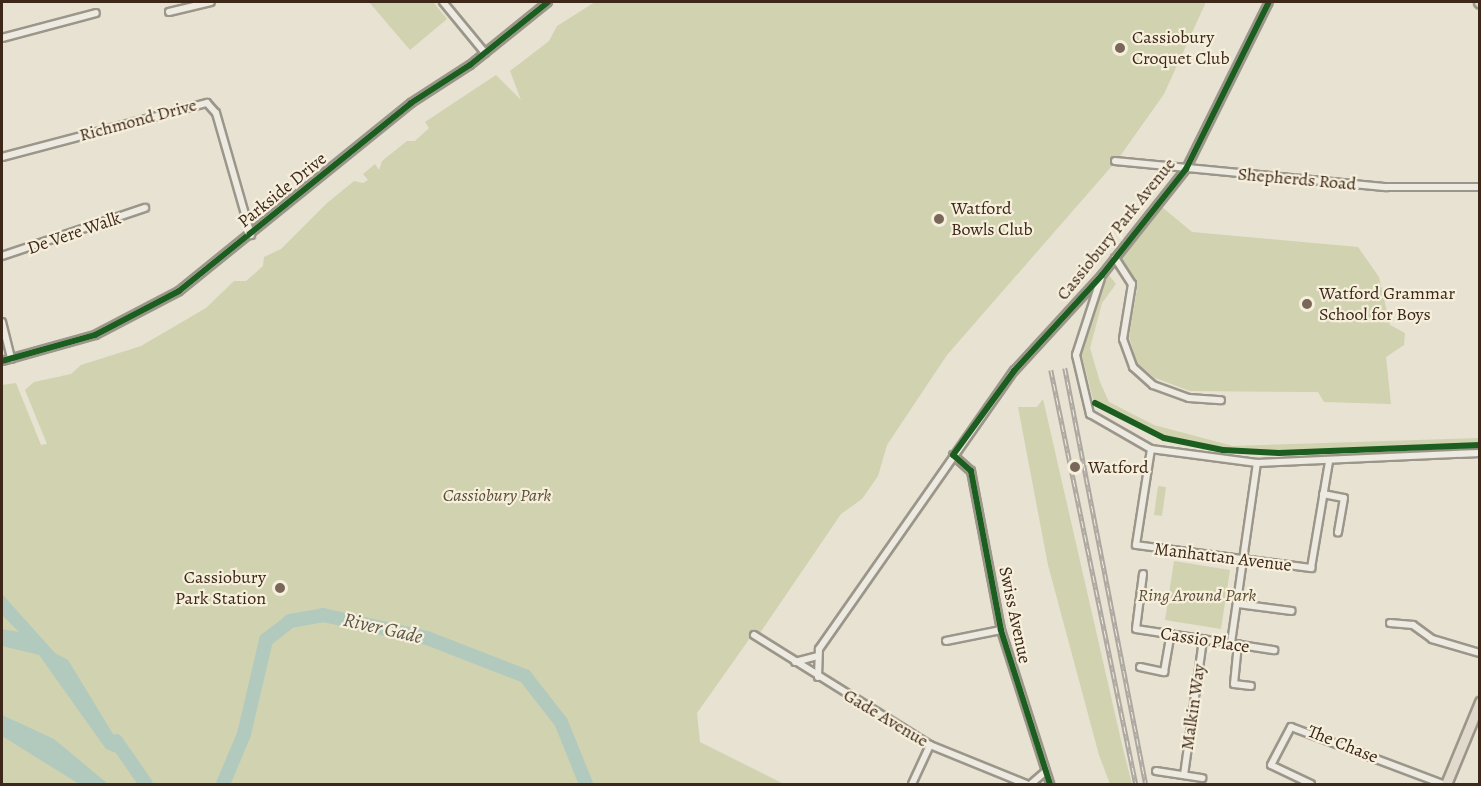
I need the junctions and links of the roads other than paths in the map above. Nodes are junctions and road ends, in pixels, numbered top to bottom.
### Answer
1 (211, 2) edge
2 (443, 2) edge
3 (548, 2) edge
4 (1269, 2) edge
5 (169, 12) dead end
6 (96, 13) dead end
7 (2, 38) edge
8 (485, 53) junction
9 (2, 157) edge
10 (1115, 161) dead end
11 (1186, 169) junction
12 (1479, 187) edge
13 (145, 208) dead end
14 (251, 235) junction
15 (2, 256) edge
16 (1116, 258) junction
17 (1102, 274) junction
18 (2, 322) edge
19 (11, 359) junction
20 (2, 361) edge
21 (1221, 400) dead end
22 (1151, 449) junction
23 (1479, 453) edge
24 (953, 455) junction
25 (1329, 462) junction
26 (1257, 463) junction
27 (1323, 494) junction
28 (1338, 532) dead end
29 (1245, 562) junction
30 (1143, 574) dead end
31 (1238, 604) junction
32 (1292, 611) dead end
33 (1390, 623) dead end
34 (1001, 630) junction
35 (754, 634) dead end
36 (1171, 634) junction
37 (1203, 639) junction
38 (946, 641) dead end
39 (1234, 644) junction
40 (1274, 650) dead end
41 (1479, 653) edge
42 (817, 656) junction
43 (795, 662) junction
44 (1140, 668) dead end
45 (818, 677) junction
46 (1251, 686) dead end
47 (1479, 702) edge
48 (930, 745) junction
49 (1156, 771) dead end
50 (1045, 772) junction
51 (1184, 775) junction
52 (1202, 778) dead end
53 (912, 784) edge
54 (1026, 784) edge
55 (1031, 784) edge
56 (1050, 784) edge
57 (1311, 784) edge
58 (1444, 784) edge

1 - 5 street
2 - 8 street
3 - 8 street, Parkside Drive
4 - 11 street, Cassiobury Park Avenue
6 - 7 street
8 - 14 street, Parkside Drive
9 - 14 street, Richmond Drive
10 - 11 street, Shepherds Road
11 - 12 street, Shepherds Road
11 - 16 street, Cassiobury Park Avenue
13 - 15 street, De Vere Walk
14 - 19 street, Parkside Drive
16 - 17 street, Cassiobury Park Avenue
16 - 21 street
17 - 22 street
17 - 24 street, Cassiobury Park Avenue
18 - 19 street
19 - 20 street, Parkside Drive
22 - 26 street
22 - 29 street, Manhattan Avenue
23 - 25 street
24 - 34 street, Swiss Avenue
24 - 42 street, Cassiobury Park Avenue
25 - 26 street
25 - 27 street, Manhattan Avenue
26 - 29 street
27 - 28 street
27 - 29 street, Manhattan Avenue
29 - 31 street
30 - 36 street, Cassio Place
31 - 32 street
31 - 39 street
33 - 41 street
34 - 38 street
34 - 50 street, Swiss Avenue
35 - 43 street, Gade Avenue
36 - 37 street, Cassio Place
36 - 44 street
37 - 39 street, Cassio Place
37 - 51 street, Malkin Way
39 - 40 street, Cassio Place
39 - 46 street
42 - 43 street
42 - 45 street
43 - 45 street, Gade Avenue
45 - 48 street, Gade Avenue
47 - 58 main road
48 - 53 street
48 - 54 street, Gade Avenue
49 - 51 street
50 - 55 street
50 - 56 street, Swiss Avenue
51 - 52 street
57 - 58 street, The Chase

